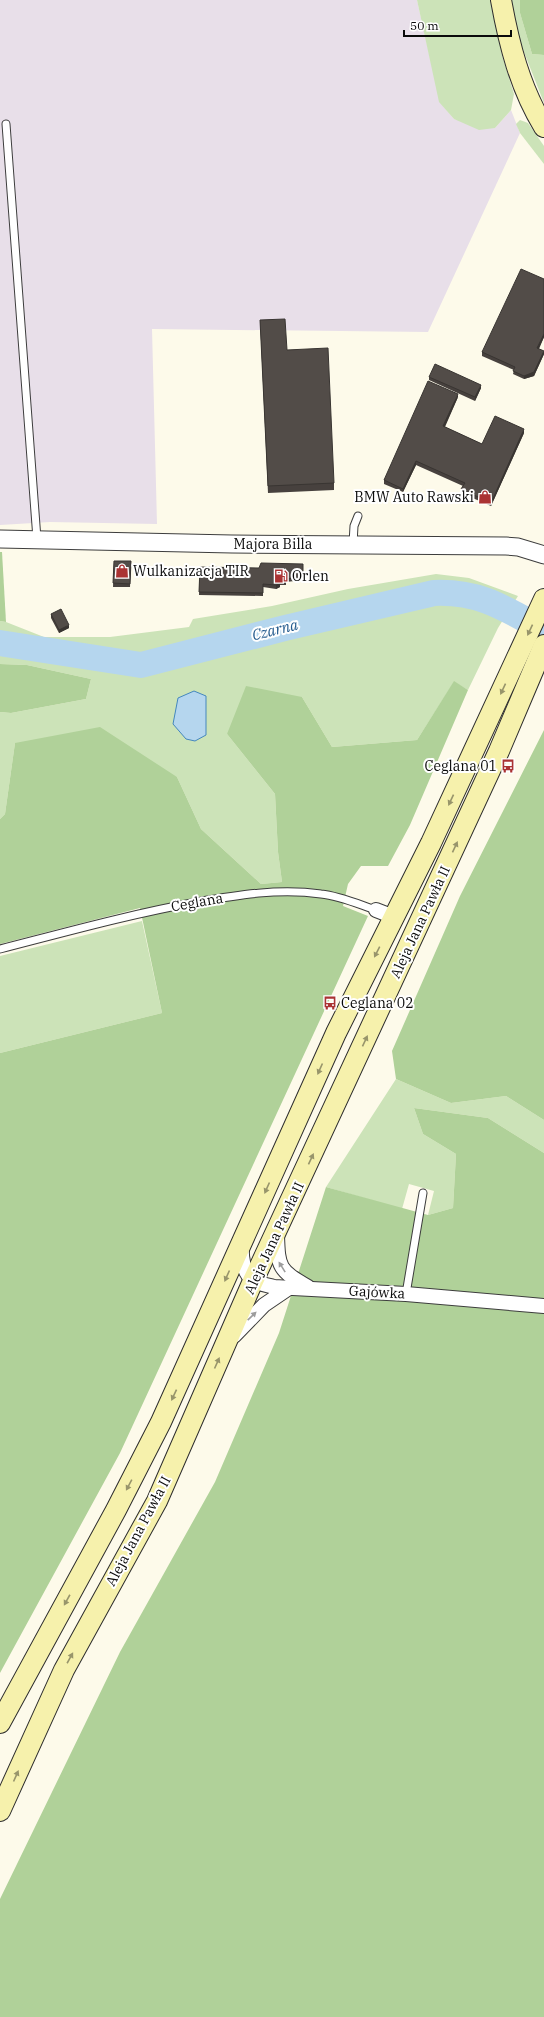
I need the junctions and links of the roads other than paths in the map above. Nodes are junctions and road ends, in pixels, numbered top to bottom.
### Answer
1 (501, 0) edge
2 (6, 124) dead end
3 (544, 127) edge
4 (358, 516) dead end
5 (0, 539) edge
6 (37, 539) junction
7 (353, 544) junction
8 (544, 555) edge
9 (542, 603) edge
10 (534, 652) edge
11 (376, 910) joint
12 (394, 917) junction
13 (0, 949) edge
14 (423, 1193) dead end
15 (277, 1232) junction
16 (243, 1241) junction
17 (253, 1281) junction
18 (289, 1288) junction
19 (310, 1288) junction
20 (406, 1294) junction
21 (544, 1306) edge
22 (226, 1344) junction
23 (0, 1723) edge
24 (0, 1811) edge

1 - 3 main road
2 - 6 lane
4 - 7 lane
5 - 6 street, Majora Billa
6 - 7 street, Majora Billa
7 - 8 street, Majora Billa
9 -> 10 main road
10 -> 12 main road, Aleja Jana Pawła II
15 -> 10 main road, Aleja Jana Pawła II
11 - 12 street, Ceglana
11 - 13 lane, Ceglana
12 -> 16 main road, Aleja Jana Pawła II
14 - 20 lane
15 - 17 main road, Aleja Jana Pawła II
19 -> 15 street
16 - 17 street
16 -> 23 main road, Aleja Jana Pawła II
17 - 18 street, Gajówka
17 - 22 main road, Aleja Jana Pawła II
18 - 19 street, Gajówka
22 -> 18 street
19 - 20 street, Gajówka
20 - 21 street, Gajówka
24 -> 22 main road, Aleja Jana Pawła II

